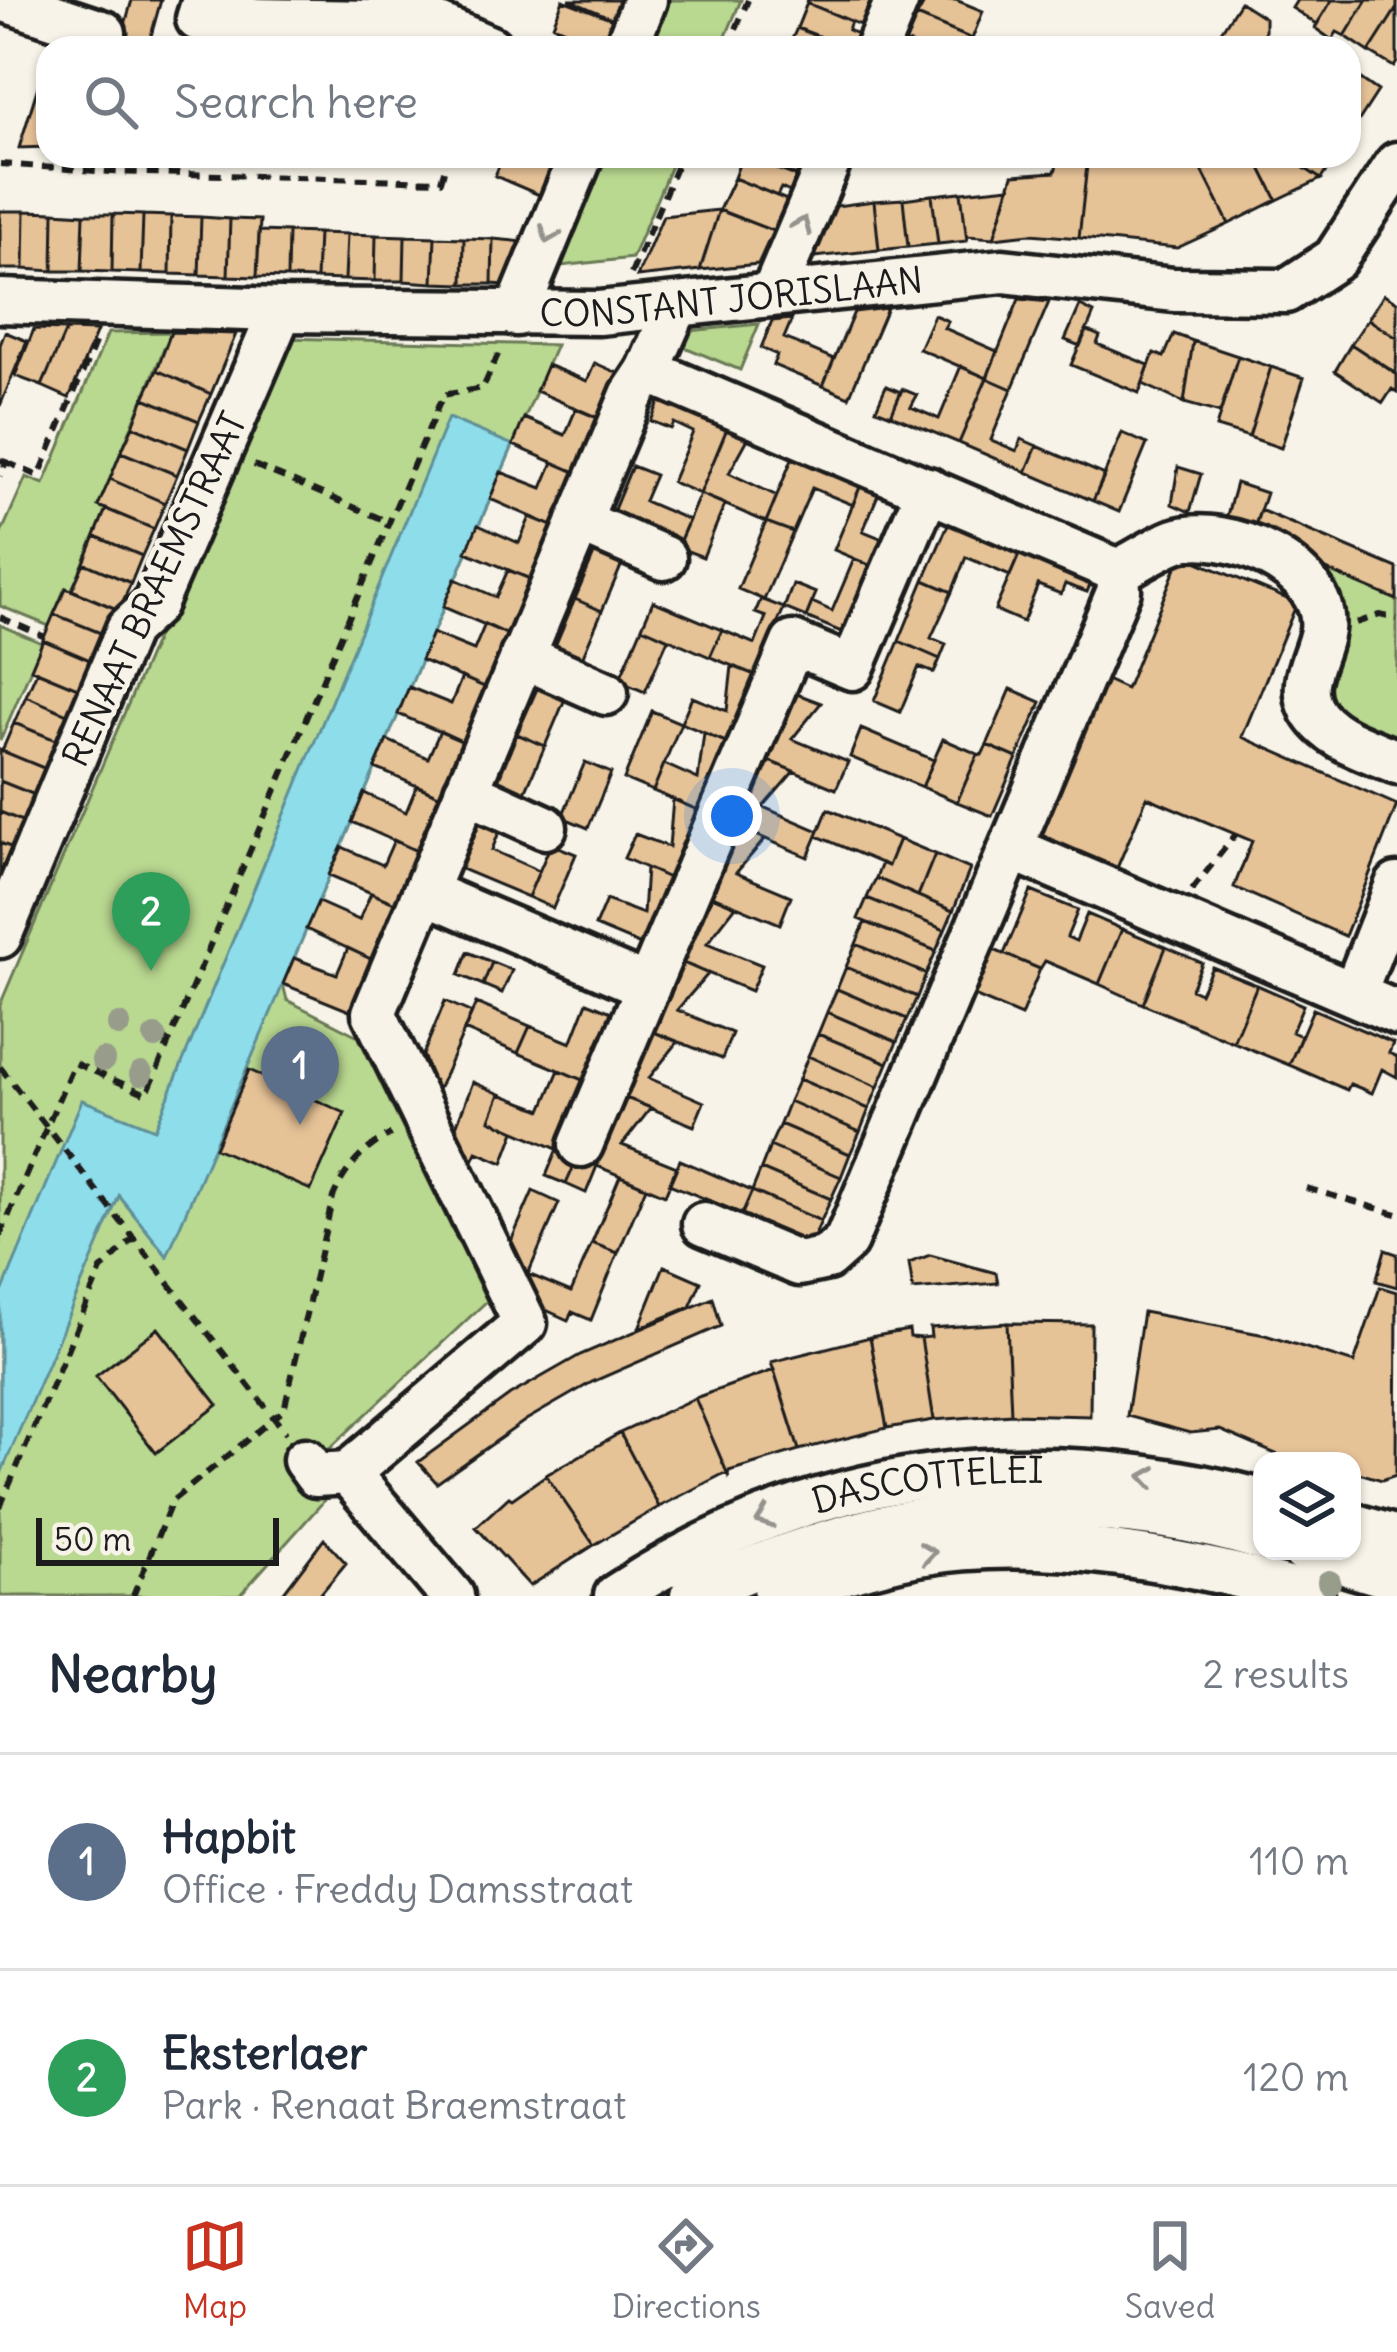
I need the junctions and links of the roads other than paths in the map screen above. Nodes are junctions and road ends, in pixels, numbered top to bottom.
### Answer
1 (5, 0) edge
2 (204, 0) edge
3 (381, 0) edge
4 (645, 0) edge
5 (897, 0) edge
6 (431, 23) junction
7 (105, 27) edge
8 (462, 36) edge
9 (631, 36) edge
10 (882, 36) edge
11 (1397, 164) edge
12 (576, 168) edge
13 (826, 168) edge
14 (773, 294) junction
15 (0, 301) edge
16 (676, 307) junction
17 (281, 310) junction
18 (516, 314) junction
19 (648, 371) junction
20 (928, 489) junction
21 (579, 520) junction
22 (664, 558) dead end
23 (1107, 567) junction
24 (522, 656) junction
25 (606, 693) dead end
26 (1397, 763) edge
27 (466, 791) junction
28 (545, 826) dead end
29 (1013, 849) junction
30 (1397, 885) edge
31 (424, 892) junction
32 (0, 936) edge
33 (648, 987) junction
34 (1354, 994) junction
35 (1397, 1013) edge
36 (581, 1145) dead end
37 (704, 1224) dead end
38 (305, 1460) road end
39 (348, 1473) junction
40 (1253, 1499) edge
41 (1361, 1528) edge
42 (1253, 1537) edge
43 (1397, 1538) edge
44 (1334, 1560) edge
45 (1397, 1579) edge
46 (452, 1596) edge
47 (616, 1596) edge
48 (692, 1596) edge
49 (775, 1596) edge
50 (1312, 1596) edge

1 - 7 street
2 - 6 street
3 - 6 street
4 - 9 street
5 - 10 street
6 - 8 street
11 - 14 street, CONSTANT JORISLAAN
12 -> 18 street
14 -> 13 street
14 - 16 street, CONSTANT JORISLAAN
15 - 17 street, CONSTANT JORISLAAN
16 - 18 street, CONSTANT JORISLAAN
16 - 19 street
17 - 18 street, CONSTANT JORISLAAN
17 - 32 street, RENAAT BRAEMSTRAAT
19 - 20 street
19 - 21 street
20 - 23 street
20 - 33 street
21 - 22 street
21 - 24 street
23 - 26 street
23 - 29 street
24 - 25 street
24 - 27 street
27 - 28 street
27 - 31 street
29 - 34 street
29 - 37 street
30 - 34 street
31 - 33 street
31 - 39 street
33 - 36 street
34 - 35 street
38 - 39 street
39 - 46 street
40 -> 47 street, DASCOTTELEI
41 - 43 street
42 - 48 street
44 - 45 street
49 -> 50 street, DASCOTTELEI

